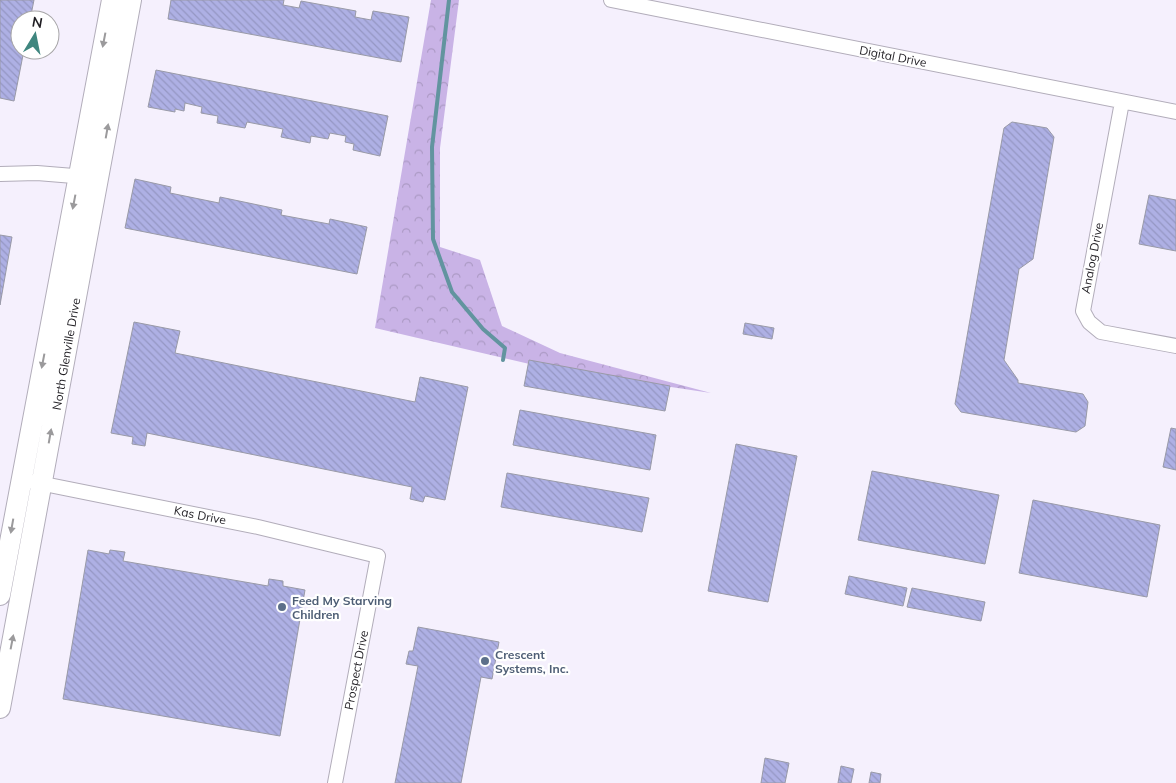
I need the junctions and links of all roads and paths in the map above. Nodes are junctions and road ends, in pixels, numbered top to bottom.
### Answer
1 (112, 0) edge
2 (131, 0) edge
3 (611, 0) edge
4 (1122, 102) junction
5 (1176, 112) edge
6 (0, 174) edge
7 (88, 178) junction
8 (1176, 346) edge
9 (21, 478) junction
10 (42, 484) junction
11 (378, 556) joint
12 (0, 595) edge
13 (0, 708) edge
14 (335, 783) edge

1 -> 7 street, North Glenville Drive
7 -> 2 street, North Glenville Drive
3 - 4 street, Digital Drive
4 - 5 street, Digital Drive
4 - 8 street, Analog Drive
6 - 7 street
7 -> 9 street, North Glenville Drive
10 -> 7 street, North Glenville Drive
9 - 10 street, Kas Drive
9 -> 12 street, North Glenville Drive
10 - 11 street, Kas Drive
13 -> 10 street, North Glenville Drive
11 - 14 street, Prospect Drive

